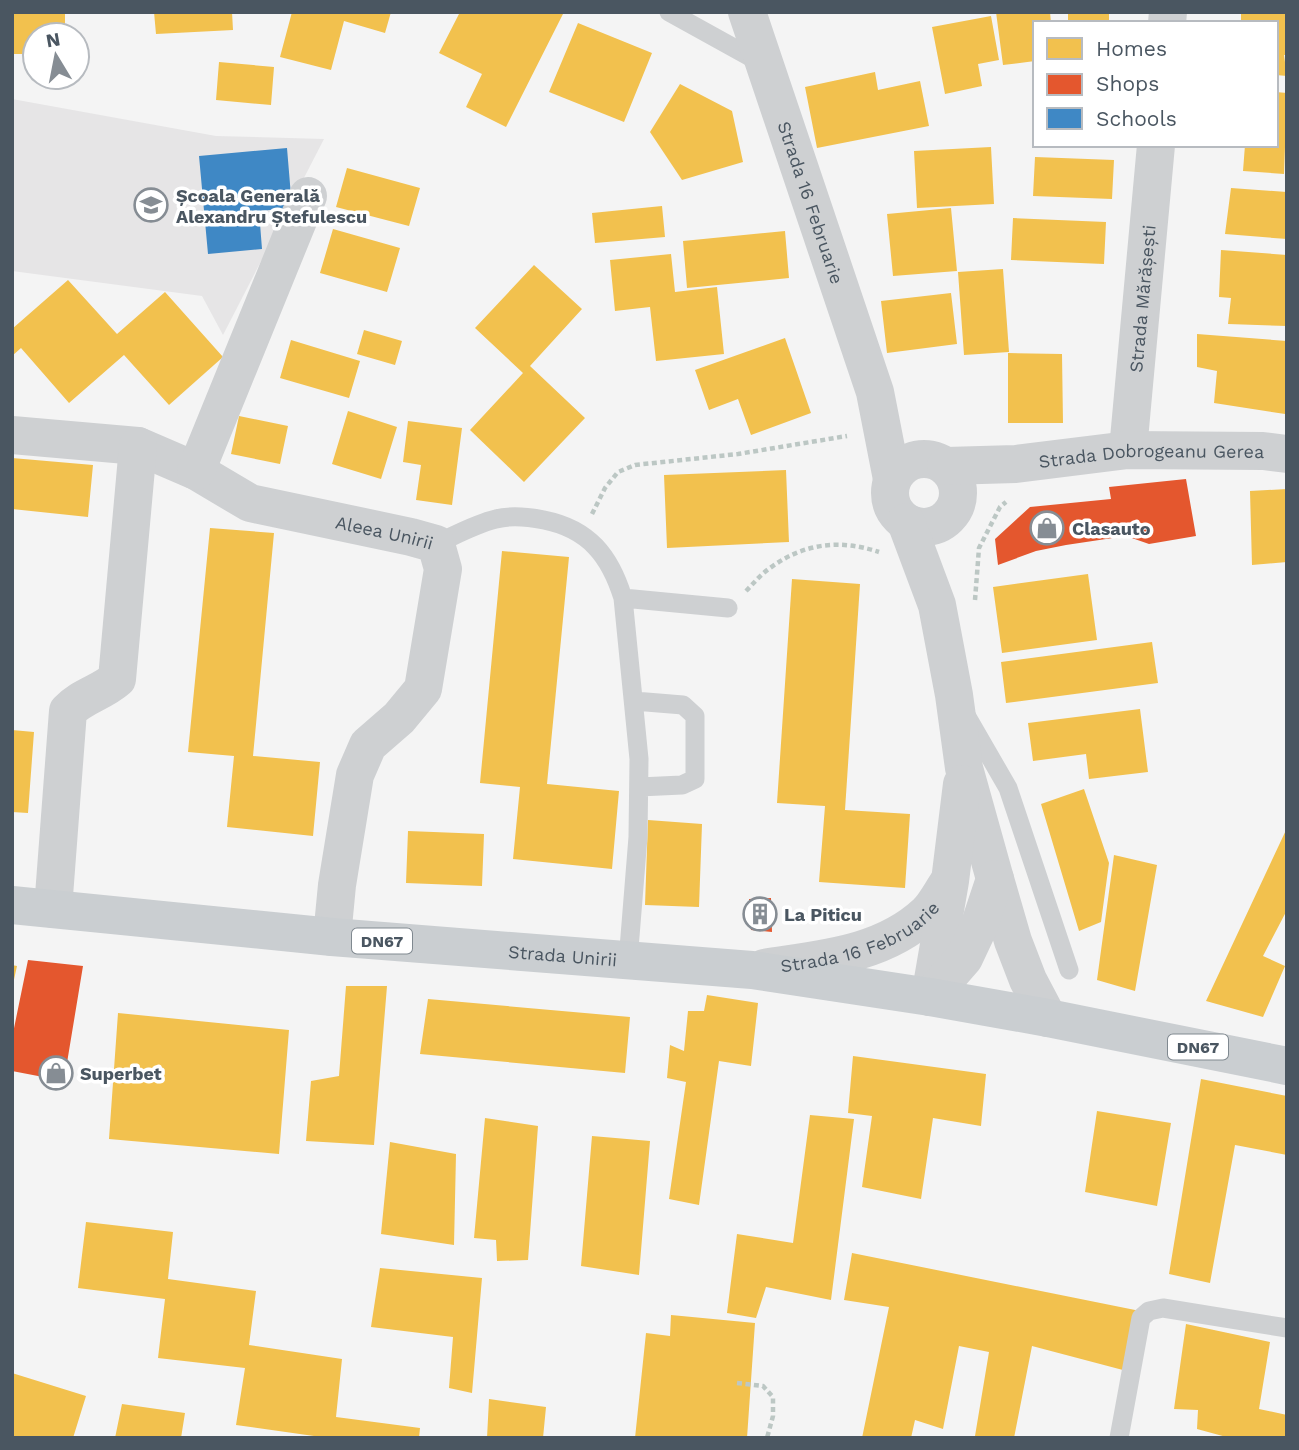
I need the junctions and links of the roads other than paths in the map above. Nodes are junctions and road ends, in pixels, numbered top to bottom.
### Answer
1 (669, 12) edge
2 (747, 12) edge
3 (766, 66) junction
4 (1156, 147) edge
5 (308, 196) dead end
6 (875, 392) junction
7 (12, 435) edge
8 (138, 446) junction
9 (1129, 450) junction
10 (1287, 454) edge
11 (196, 471) junction
12 (892, 480) junction
13 (944, 484) junction
14 (906, 522) junction
15 (436, 544) junction
16 (623, 598) junction
17 (937, 605) junction
18 (728, 608) dead end
19 (954, 695) junction
20 (634, 701) junction
21 (964, 768) junction
22 (639, 787) junction
23 (995, 879) junction
24 (950, 881) junction
25 (12, 905) edge
26 (53, 909) junction
27 (332, 937) junction
28 (628, 961) junction
29 (752, 970) junction
30 (1069, 970) dead end
31 (930, 997) junction
32 (1048, 1018) junction
33 (1287, 1066) edge
34 (1287, 1328) edge
35 (1119, 1438) edge

1 - 3 lane
2 - 3 street, Strada 16 Februarie
3 - 6 street, Strada 16 Februarie
4 - 9 street, Strada Mărășești
5 - 11 street
6 - 12 street, Strada 16 Februarie
6 - 13 street, Strada 16 Februarie
7 - 8 street, Aleea Unirii
8 - 11 street, Aleea Unirii
8 - 26 street
9 - 10 street, Strada Dobrogeanu Gerea
9 - 13 street, Strada Dobrogeanu Gerea
11 - 15 street, Aleea Unirii
12 - 13 street
12 - 14 street
13 - 14 street
13 - 17 street, Strada 16 Februarie
14 - 17 street, Strada 16 Februarie
15 - 16 lane
15 - 27 street, Aleea Unirii
16 - 18 lane
16 - 20 lane
17 - 19 street, Strada 16 Februarie
19 - 21 street, Strada 16 Februarie
19 - 30 lane
20 - 22 lane
20 - 22 lane
21 - 23 street, Strada 16 Februarie
21 - 24 street, Strada 16 Februarie
22 - 28 lane
23 - 31 street
23 - 32 street, Strada 16 Februarie
24 - 29 street, Strada 16 Februarie
24 - 31 street, Strada 16 Februarie
25 - 26 main road, Strada Unirii / DN67
26 - 27 main road, Strada Unirii / DN67
27 - 28 main road, Strada Unirii / DN67
28 - 29 main road, Strada Unirii / DN67
29 - 31 main road, Strada Unirii / DN67
31 - 32 main road, Strada Unirii / DN67
32 - 33 main road, Strada Unirii / DN67
34 - 35 lane

